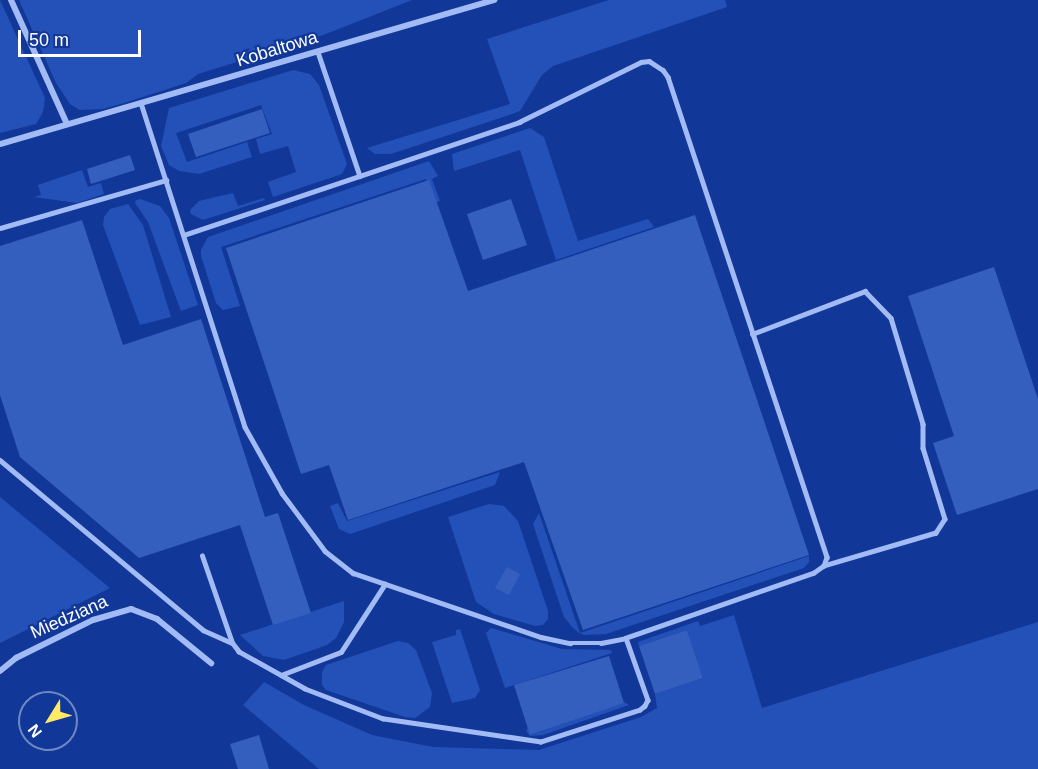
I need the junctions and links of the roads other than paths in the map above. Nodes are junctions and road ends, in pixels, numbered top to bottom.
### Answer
1 (11, 0) edge
2 (494, 0) edge
3 (318, 52) junction
4 (141, 103) junction
5 (67, 124) junction
6 (0, 144) edge
7 (360, 176) junction
8 (166, 180) junction
9 (0, 228) edge
10 (184, 235) junction
11 (752, 334) junction
12 (0, 460) edge
13 (202, 556) dead end
14 (824, 566) junction
15 (385, 584) junction
16 (627, 638) junction
17 (232, 643) junction
18 (212, 663) dead end
19 (0, 671) edge
20 (281, 675) junction

1 - 5 street
2 - 3 street, Kobaltowa
3 - 4 street, Kobaltowa
3 - 7 lane
4 - 5 street, Kobaltowa
4 - 8 lane
5 - 6 street, Kobaltowa
7 - 10 lane
7 - 11 lane
8 - 9 lane
8 - 10 lane
10 - 15 lane
11 - 14 lane
11 - 14 lane
12 - 17 lane
13 - 17 lane
14 - 16 lane
15 - 16 lane
15 - 20 lane
16 - 20 lane
17 - 20 lane
18 - 19 street, Miedziana

